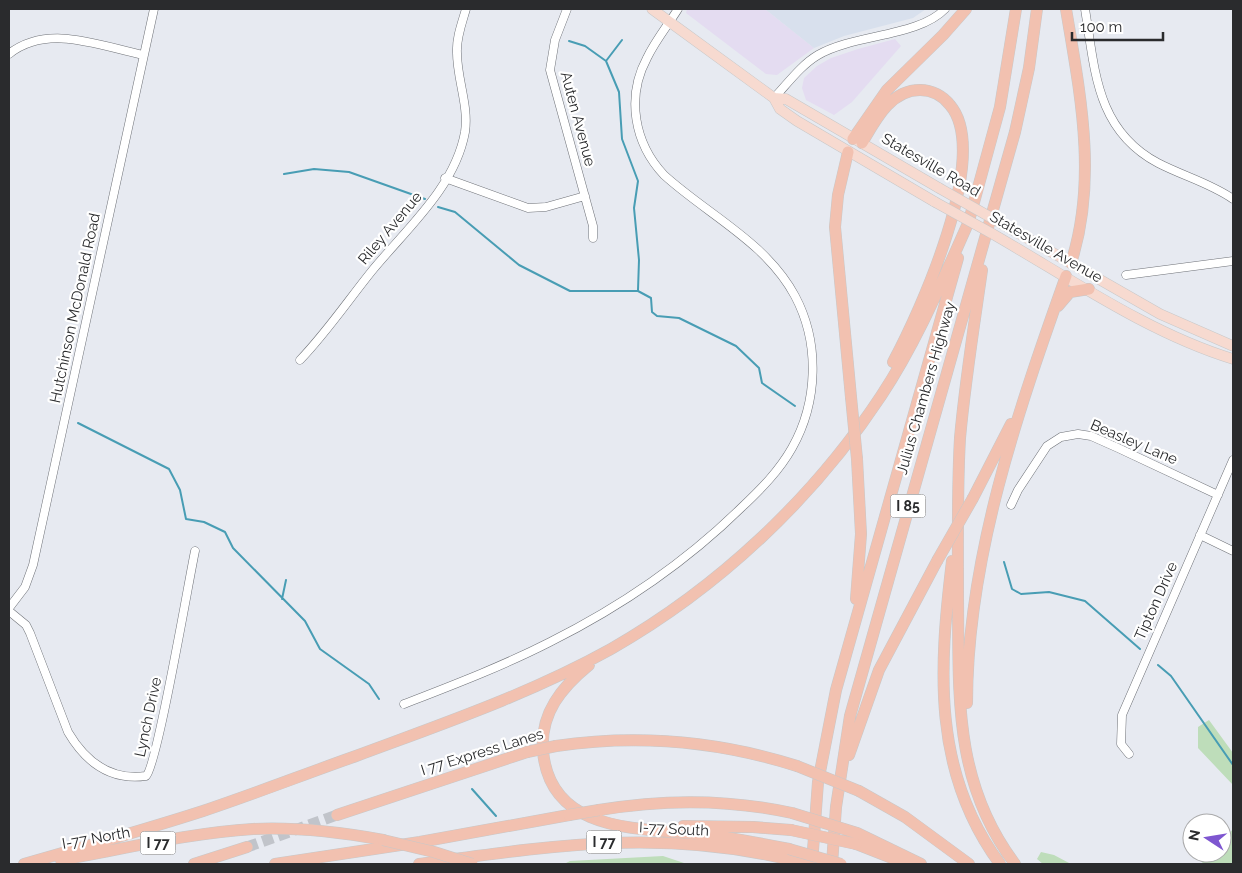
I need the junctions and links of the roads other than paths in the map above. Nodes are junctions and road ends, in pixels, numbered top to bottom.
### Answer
1 (154, 9) edge
2 (466, 9) edge
3 (567, 9) edge
4 (652, 9) edge
5 (678, 9) edge
6 (945, 9) edge
7 (966, 9) edge
8 (1016, 9) edge
9 (1037, 9) edge
10 (1066, 9) edge
11 (1085, 9) edge
12 (670, 21) junction
13 (9, 54) edge
14 (144, 55) junction
15 (774, 98) junction
16 (857, 141) junction
17 (848, 152) junction
18 (445, 178) junction
19 (585, 196) junction
20 (1233, 200) edge
21 (970, 218) junction
22 (988, 230) junction
23 (593, 238) dead end
24 (1233, 261) edge
25 (1071, 263) junction
26 (1126, 274) dead end
27 (1066, 276) junction
28 (1089, 289) junction
29 (1056, 310) junction
30 (1233, 346) edge
31 (1233, 359) edge
32 (300, 360) dead end
33 (1028, 386) junction
34 (842, 448) junction
35 (1233, 460) edge
36 (1218, 495) junction
37 (1011, 505) dead end
38 (958, 517) junction
39 (1200, 535) junction
40 (1233, 550) edge
41 (195, 551) dead end
42 (9, 610) edge
43 (854, 626) junction
44 (608, 650) junction
45 (404, 704) dead end
46 (1130, 754) dead end
47 (973, 784) junction
48 (839, 785) junction
49 (337, 815) tunnel mouth
50 (629, 828) junction
51 (856, 838) junction
52 (247, 847) tunnel mouth
53 (788, 854) junction
54 (24, 864) edge
55 (37, 864) edge
56 (194, 864) edge
57 (276, 864) edge
58 (419, 864) edge
59 (472, 864) edge
60 (807, 864) edge
61 (812, 864) edge
62 (832, 864) edge
63 (841, 864) edge
64 (907, 864) edge
65 (921, 864) edge
66 (969, 864) edge
67 (1000, 864) edge
68 (1015, 864) edge

1 - 14 street, Hutchinson McDonald Road
2 - 18 street, Riley Avenue
3 - 19 street, Auten Avenue
4 - 12 main road, Statesville Road
5 - 12 street
6 - 15 street
7 - 16 highway
8 - 21 highway, Julius Chambers Highway / I 85
9 - 22 highway, Julius Chambers Highway / I 85
10 - 25 highway
11 - 20 street
12 - 15 main road, Statesville Road
12 - 45 street
13 - 14 street
14 - 42 street, Hutchinson McDonald Road
15 - 16 main road, Statesville Road
15 - 17 main road, Statesville Road
16 - 17 main road
16 - 25 main road, Statesville Road, bridge
16 - 34 highway
17 - 27 main road, Statesville Avenue, bridge
17 - 43 highway, bridge
18 - 19 street
18 - 32 street, Riley Avenue
19 - 23 street, Auten Avenue
21 - 34 highway
21 - 43 highway, Julius Chambers Highway / I 85
22 - 38 highway
22 - 48 highway, Julius Chambers Highway / I 85
24 - 26 street
25 - 27 main road
25 - 30 main road, Statesville Avenue
27 - 28 main road, Statesville Avenue
27 - 29 highway
28 - 29 highway
28 - 31 main road, Statesville Avenue
29 - 33 highway
33 - 47 highway
33 - 48 highway, bridge
34 - 44 highway
35 - 36 street, Tipton Drive
36 - 37 street, Beasley Lane
36 - 39 street, Tipton Drive
38 - 47 highway
38 - 67 highway
39 - 40 street
39 - 46 street, Tipton Drive
41 - 42 street, Lynch Drive
43 - 61 highway, Julius Chambers Highway / I 85
44 - 50 highway
44 - 54 highway
47 - 68 highway
48 - 62 highway, Julius Chambers Highway / I 85
49 - 66 highway, I 77 Express Lanes, bridge
50 - 51 highway, bridge
50 - 53 highway
51 - 57 highway, I 77, bridge
51 - 64 highway
51 - 65 highway, I 77
52 - 56 highway, I 77
53 - 58 highway, I-77 South / I 77
53 - 60 highway, I-77 South / I 77
53 - 63 highway, bridge
55 - 59 highway, I-77 North / I 77, bridge

